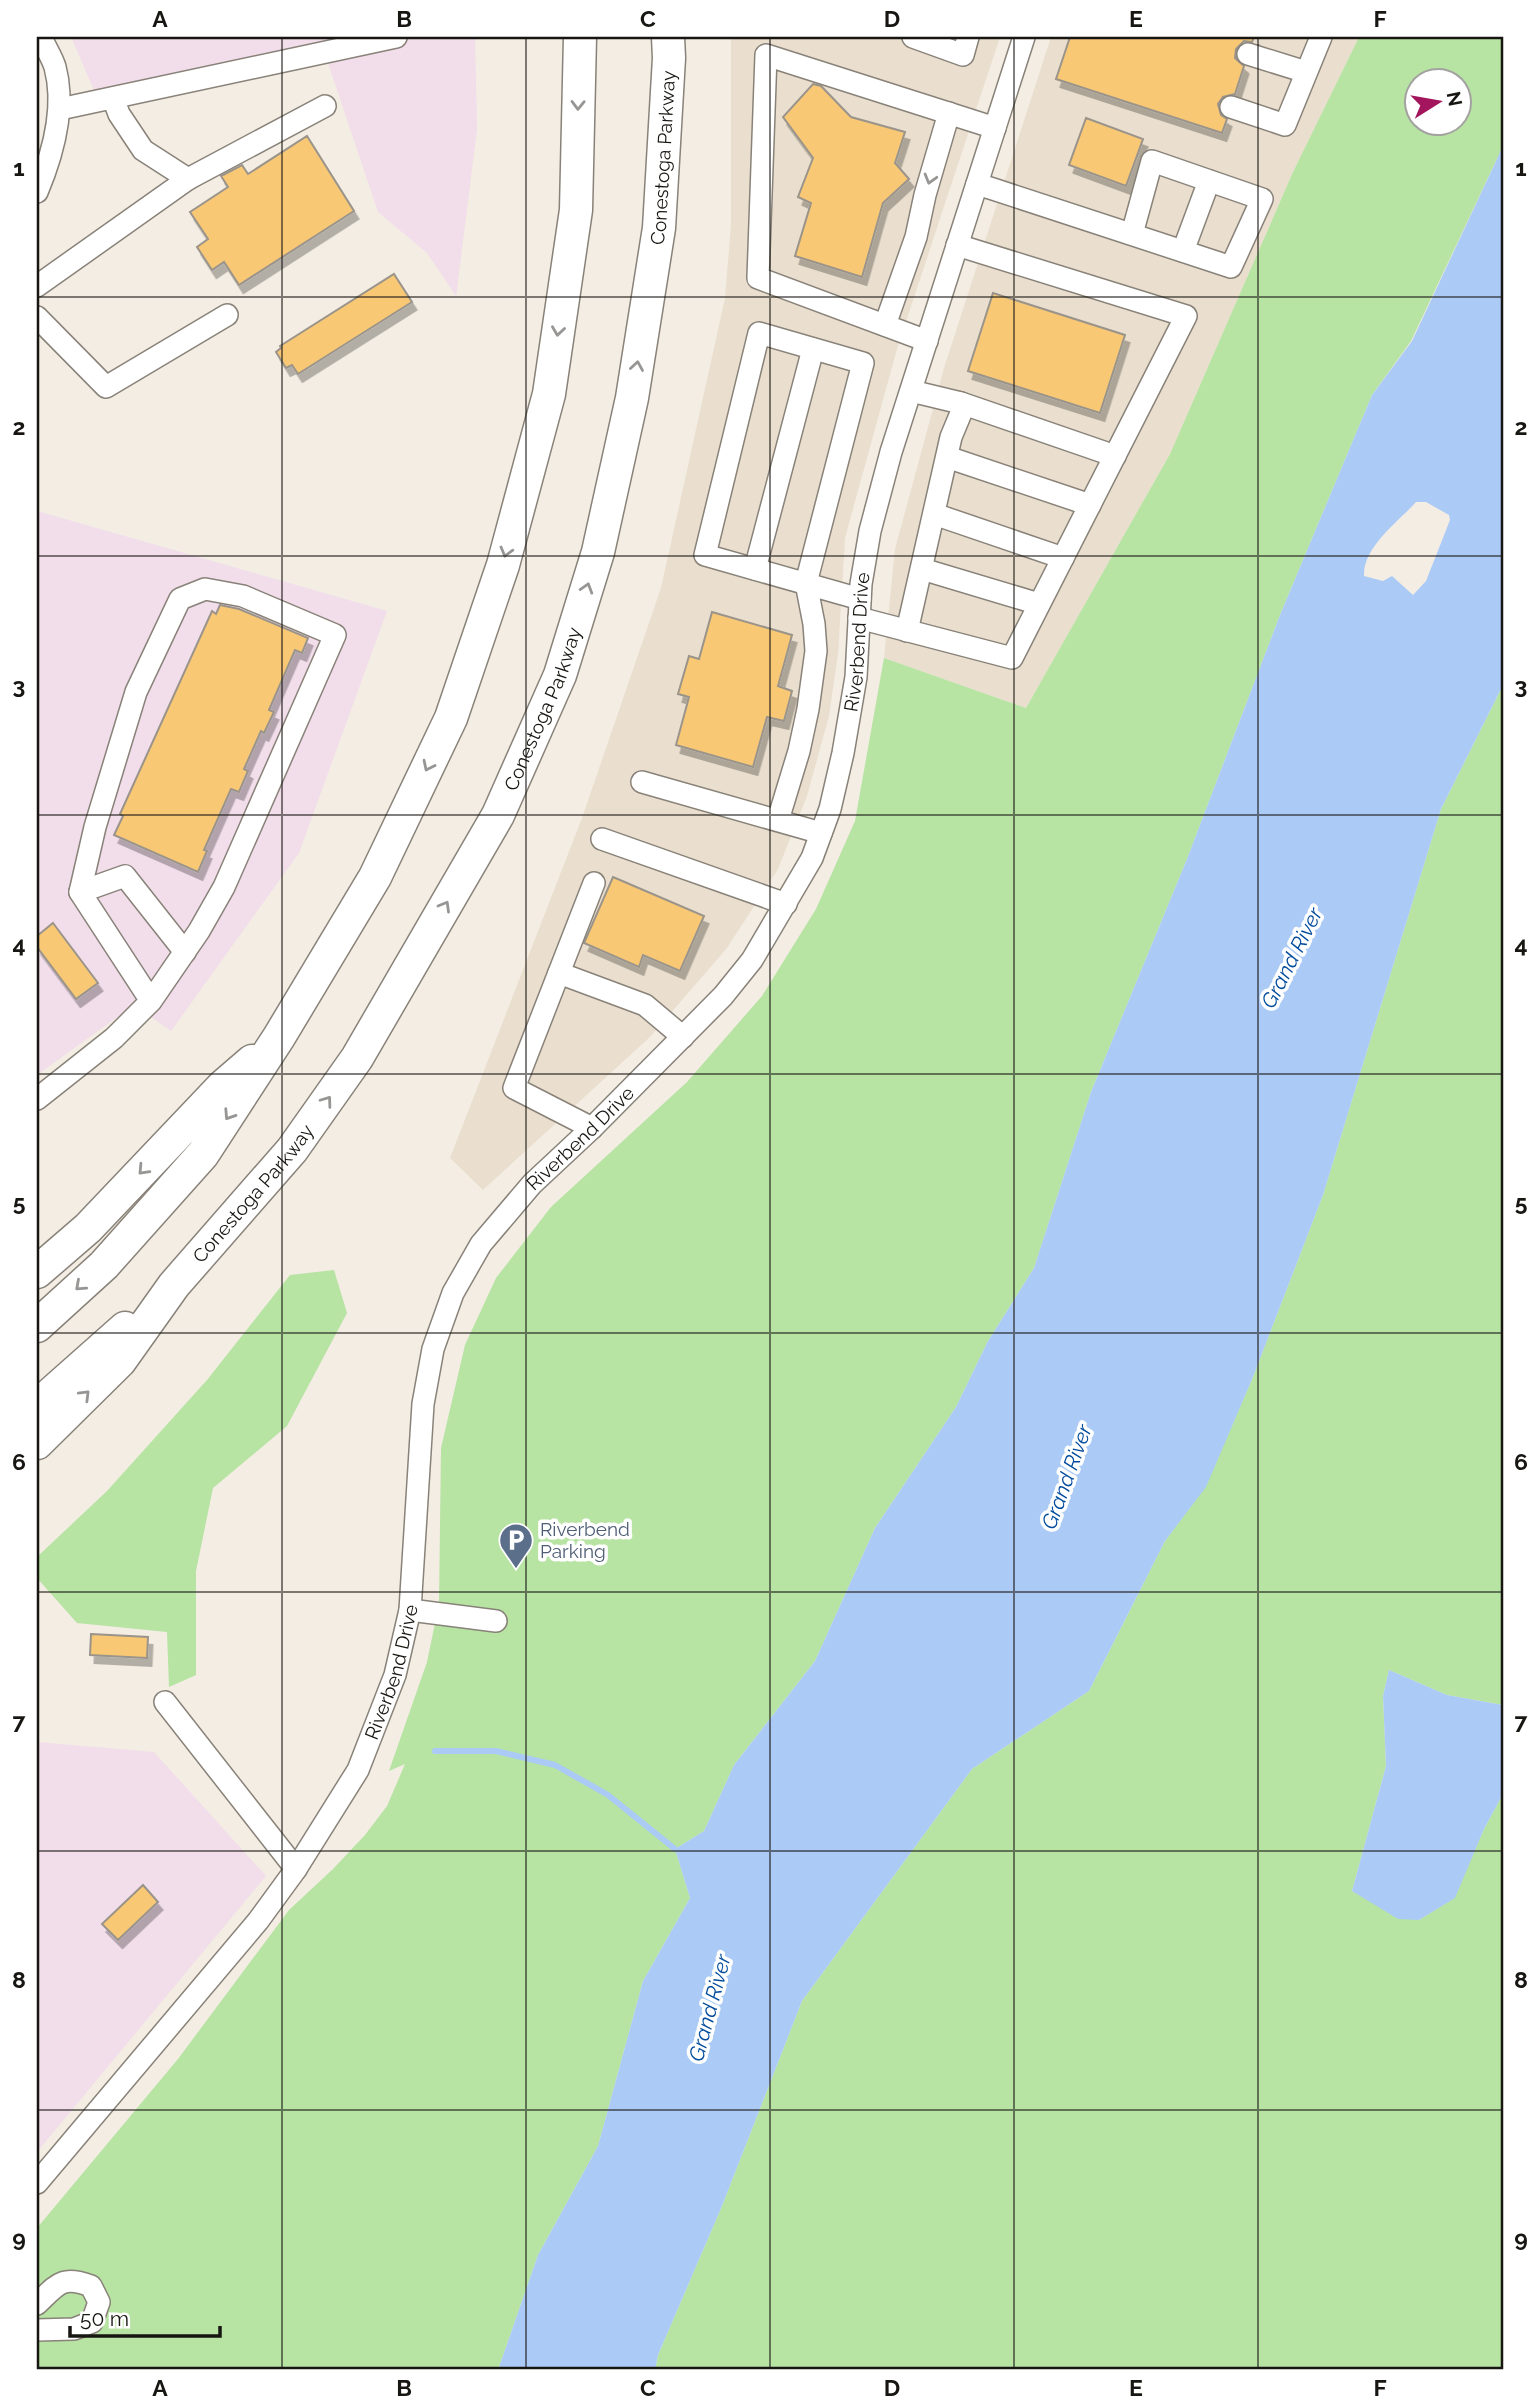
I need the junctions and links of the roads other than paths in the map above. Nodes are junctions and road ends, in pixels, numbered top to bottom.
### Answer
1 (41, 37) edge
2 (396, 37) edge
3 (580, 37) edge
4 (668, 37) edge
5 (912, 37) edge
6 (968, 37) edge
7 (1024, 37) edge
8 (1321, 37) edge
9 (1248, 54) dead end
10 (1307, 72) junction
11 (113, 98) junction
12 (325, 106) dead end
13 (1231, 107) dead end
14 (60, 109) junction
15 (949, 113) junction
16 (995, 128) junction
17 (188, 179) junction
18 (1209, 181) junction
19 (977, 184) junction
20 (37, 192) edge
21 (1132, 234) junction
22 (957, 245) junction
23 (1183, 251) junction
24 (37, 286) edge
25 (227, 315) dead end
26 (37, 317) edge
27 (885, 325) junction
28 (927, 341) junction
29 (813, 349) junction
30 (911, 391) junction
31 (961, 403) junction
32 (1115, 456) junction
33 (947, 457) junction
34 (1090, 505) junction
35 (934, 514) junction
36 (1063, 558) junction
37 (755, 569) junction
38 (922, 569) junction
39 (806, 583) junction
40 (1039, 604) junction
41 (860, 608) junction
42 (907, 631) junction
43 (642, 782) dead end
44 (778, 820) junction
45 (821, 833) junction
46 (602, 839) dead end
47 (594, 883) dead end
48 (80, 892) junction
49 (786, 904) junction
50 (186, 951) junction
51 (559, 973) junction
52 (151, 1001) junction
53 (279, 1037) junction
54 (683, 1037) junction
55 (37, 1099) edge
56 (592, 1128) junction
57 (37, 1272) edge
58 (174, 1285) junction
59 (37, 1326) edge
60 (37, 1406) edge
61 (37, 1443) edge
62 (410, 1610) junction
63 (496, 1621) dead end
64 (165, 1702) dead end
65 (296, 1868) junction
66 (37, 2183) edge
67 (37, 2304) edge
68 (37, 2330) edge

1 - 14 street
2 - 11 street
3 -> 53 highway
58 -> 4 highway, Conestoga Parkway
5 - 6 street
7 - 16 street, Riverbend Drive
8 - 10 street
9 - 10 street
10 - 13 street
11 - 14 street
11 - 17 street
12 - 17 street
14 - 20 street
15 - 16 street
15 -> 27 street
15 - 27 street
16 - 19 street, Riverbend Drive
17 - 24 street
18 - 21 street
18 - 23 street
18 - 23 street
19 - 21 street
19 - 22 street, Riverbend Drive
21 - 23 street
22 - 28 street, Riverbend Drive
22 - 32 street
25 - 26 street
27 - 28 street
28 - 30 street, Riverbend Drive
29 - 37 street
29 - 37 street
29 - 39 street
30 - 31 street
30 - 41 street, Riverbend Drive
31 - 32 street
31 - 33 street
32 - 34 street
33 - 34 street
33 - 35 street
34 - 36 street
35 - 36 street
35 - 38 street
36 - 40 street
37 - 39 street
38 - 40 street
38 - 42 street
39 - 41 street
39 - 44 street
40 - 42 street
41 - 42 street
41 - 45 street, Riverbend Drive
43 - 44 street
44 - 45 street
45 - 49 street, Riverbend Drive
46 - 49 street
47 - 51 street
48 - 50 street
48 - 50 street
48 - 52 street
49 - 54 street, Riverbend Drive
50 - 52 street
51 - 54 street
51 - 56 street
52 - 55 street
53 -> 57 highway
53 -> 59 highway
54 - 56 street, Riverbend Drive
56 - 62 street, Riverbend Drive
58 - 60 highway, Conestoga Parkway
61 -> 58 highway, Conestoga Parkway
62 - 63 street
62 - 65 street, Riverbend Drive
64 - 65 street
65 - 66 street, Riverbend Drive
67 - 68 street

